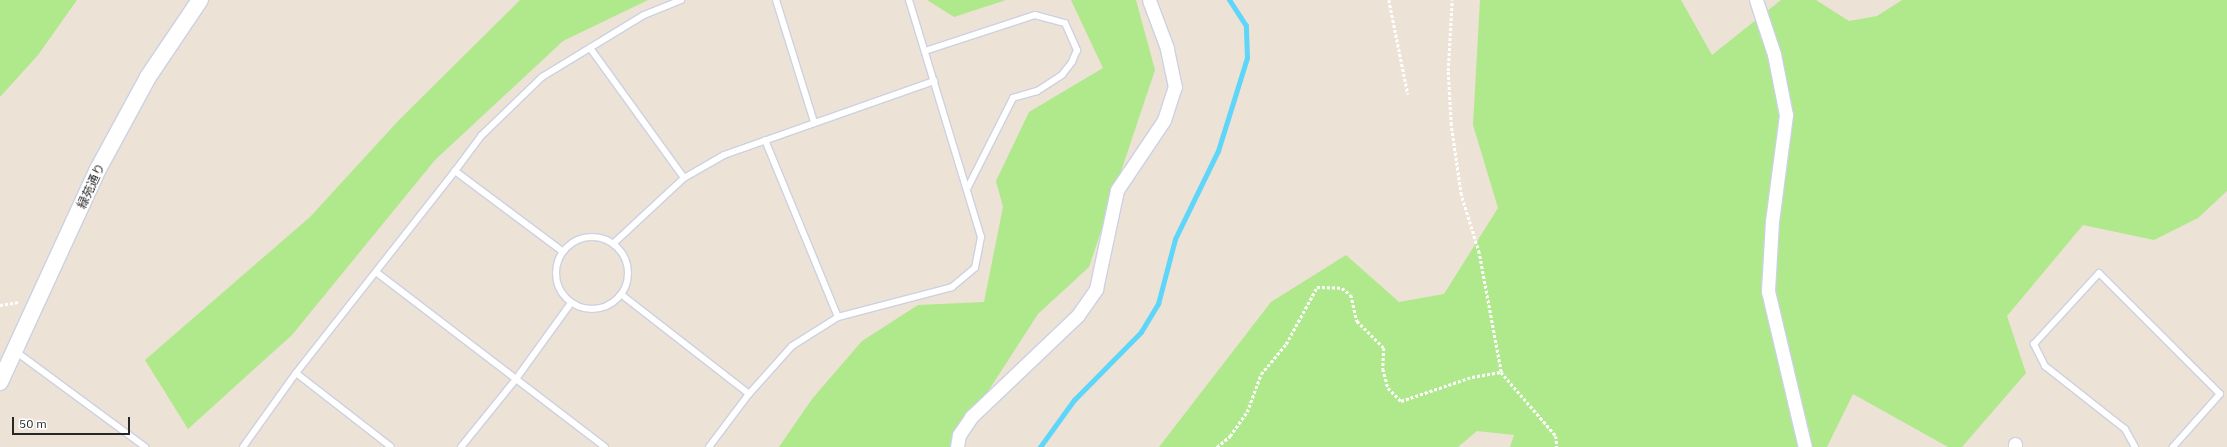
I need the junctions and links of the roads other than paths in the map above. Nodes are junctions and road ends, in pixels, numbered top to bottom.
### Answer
1 (200, 0) edge
2 (681, 0) edge
3 (776, 0) edge
4 (909, 0) edge
5 (1149, 0) edge
6 (1756, 0) edge
7 (590, 48) junction
8 (925, 51) junction
9 (934, 81) junction
10 (814, 122) junction
11 (765, 140) junction
12 (455, 171) junction
13 (684, 178) junction
14 (967, 189) junction
15 (614, 243) junction
16 (562, 251) junction
17 (376, 272) junction
18 (622, 295) junction
19 (571, 303) junction
20 (838, 317) junction
21 (15, 351) junction
22 (296, 373) junction
23 (516, 379) junction
24 (0, 382) edge
25 (749, 394) junction
26 (145, 447) edge
27 (243, 447) edge
28 (391, 447) edge
29 (461, 447) edge
30 (606, 447) edge
31 (709, 447) edge
32 (957, 447) edge
33 (1805, 447) edge
34 (2135, 447) edge
35 (2173, 447) edge

1 - 21 street, 緑苑通り
2 - 7 lane
3 - 10 lane
4 - 8 lane
5 - 32 street
6 - 33 street
7 - 12 lane
7 - 13 lane
8 - 9 lane
8 - 14 lane
9 - 10 lane
9 - 14 lane
10 - 11 lane
11 - 13 lane
11 - 20 lane
12 - 16 lane
12 - 17 lane
13 - 15 lane
14 - 20 lane
15 - 16 lane
15 - 18 lane
16 - 19 lane
17 - 22 lane
17 - 23 lane
18 - 19 lane
18 - 25 lane
19 - 23 lane
20 - 25 lane
21 - 24 street, 緑苑通り
21 - 26 lane
22 - 27 lane
22 - 28 lane
23 - 29 lane
23 - 30 lane
25 - 31 lane
34 - 35 lane

